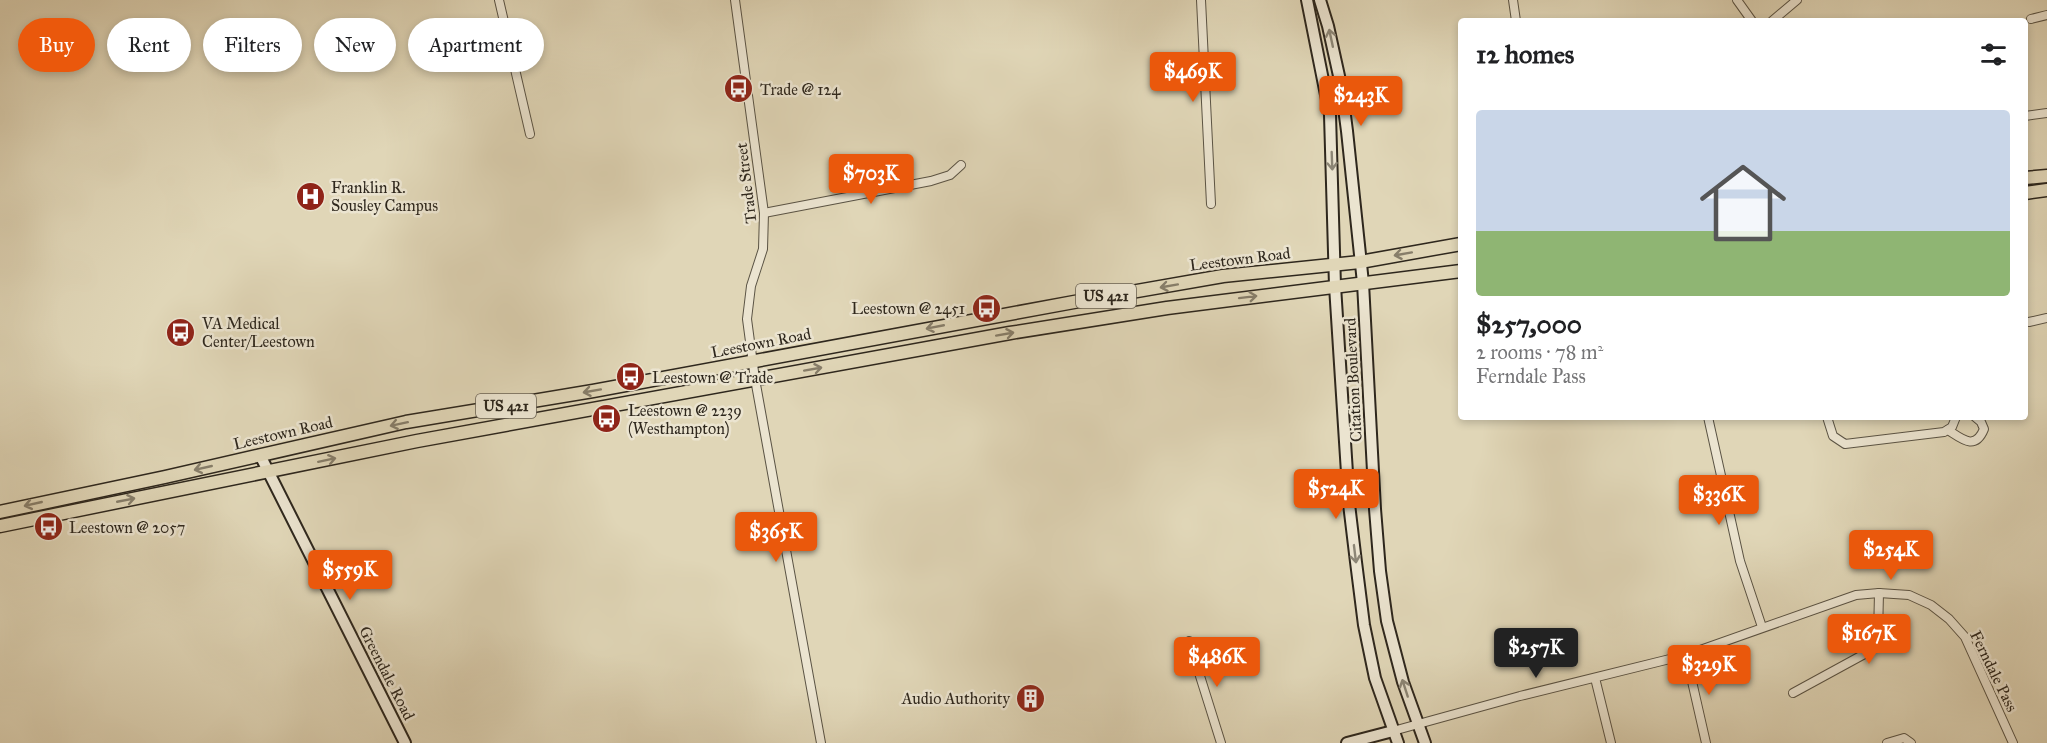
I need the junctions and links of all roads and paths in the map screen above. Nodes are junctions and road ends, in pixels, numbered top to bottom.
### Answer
1 (499, 0) edge
2 (735, 0) edge
3 (1200, 0) edge
4 (1307, 0) edge
5 (1320, 0) edge
6 (1513, 0) edge
7 (1737, 0) edge
8 (1797, 0) edge
9 (2047, 15) edge
10 (1516, 18) edge
11 (1750, 18) edge
12 (1776, 18) edge
13 (2031, 19) dead end
14 (2047, 113) edge
15 (2028, 116) edge
16 (530, 134) dead end
17 (961, 165) dead end
18 (2047, 176) edge
19 (2028, 178) edge
20 (2047, 190) edge
21 (2028, 193) edge
22 (1211, 204) dead end
23 (764, 213) junction
24 (1458, 245) edge
25 (1360, 262) junction
26 (1335, 265) junction
27 (1458, 271) edge
28 (1363, 283) junction
29 (1335, 286) junction
30 (2047, 318) edge
31 (2029, 322) dead end
32 (752, 362) junction
33 (755, 379) junction
34 (1709, 420) edge
35 (1828, 420) edge
36 (1955, 420) edge
37 (1979, 420) edge
38 (1948, 430) junction
39 (260, 455) junction
40 (270, 472) junction
41 (0, 512) edge
42 (0, 526) edge
43 (1879, 593) junction
44 (1762, 627) junction
45 (1189, 641) dead end
46 (1686, 655) junction
47 (1595, 678) junction
48 (1793, 693) dead end
49 (1418, 724) junction
50 (1393, 731) junction
51 (405, 743) edge
52 (821, 743) edge
53 (1221, 743) edge
54 (1347, 743) edge
55 (1398, 743) edge
56 (1425, 743) edge
57 (1611, 743) edge
58 (1706, 743) edge
59 (1887, 743) edge
60 (1911, 743) edge
61 (2013, 743) edge

1 - 16 street
2 - 23 street, Trade Street
3 - 22 street
4 -> 26 main road, Citation Boulevard
25 -> 5 main road, Citation Boulevard
6 - 10 street
7 - 11 street
8 - 12 street
9 - 13 street
14 - 15 street
17 - 23 street
18 - 19 main road
20 - 21 main road
23 - 32 street, Trade Street
24 -> 25 main road, Leestown Road / US 421
25 - 26 main road, Leestown Road / US 421
25 - 28 main road, Citation Boulevard
26 - 29 main road, Citation Boulevard
26 -> 32 main road, Leestown Road / US 421
27 - 28 main road, Leestown Road / US 421
28 - 29 main road, Leestown Road / US 421
49 -> 28 main road, Citation Boulevard
33 -> 29 main road, Leestown Road / US 421
29 -> 50 main road, Citation Boulevard
30 - 31 street
32 - 33 street, Trade Street
32 -> 39 main road, Leestown Road / US 421
40 -> 33 main road, Leestown Road / US 421
33 - 52 street, Trade Street
34 - 44 street
35 - 38 street
36 - 38 street
37 - 38 street
39 - 40 main road, Greendale Road
39 -> 41 main road, Leestown Road
42 -> 40 main road, Leestown Road
40 - 51 main road, Greendale Road
43 - 44 street, Ferndale Pass
43 - 48 street
43 - 61 street, Ferndale Pass
44 - 46 street, Ferndale Pass
45 - 53 street
46 - 47 street, Ferndale Pass
46 - 58 street
47 - 49 street, Ferndale Pass
47 - 57 street
49 - 50 street, Ferndale Pass
49 - 56 main road, Citation Boulevard
50 - 54 main road
50 - 55 main road, Citation Boulevard
59 - 60 street

